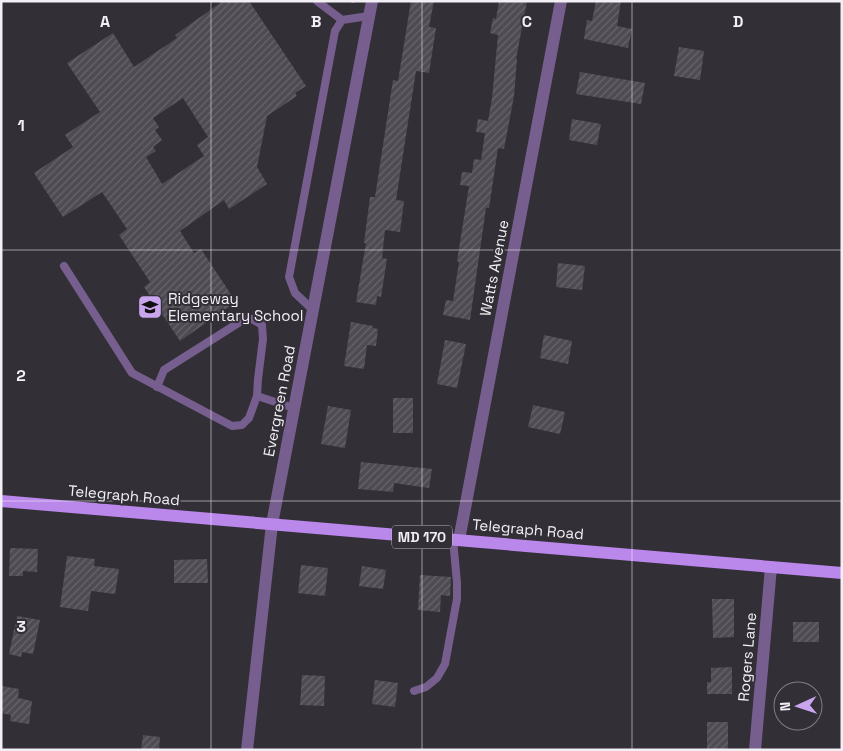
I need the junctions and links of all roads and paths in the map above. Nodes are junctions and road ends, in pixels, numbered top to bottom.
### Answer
1 (317, 1) edge
2 (372, 1) edge
3 (560, 1) edge
4 (369, 16) junction
5 (342, 20) junction
6 (64, 266) dead end
7 (313, 310) junction
8 (157, 387) junction
9 (257, 396) junction
10 (294, 408) junction
11 (1, 501) edge
12 (272, 524) junction
13 (456, 540) junction
14 (771, 567) junction
15 (842, 573) edge
16 (414, 691) dead end
17 (247, 750) edge
18 (755, 750) edge

1 - 5 lane
2 - 4 street, Evergreen Road
3 - 13 street, Watts Avenue
4 - 5 lane
4 - 7 street, Evergreen Road
5 - 7 lane
6 - 8 lane
7 - 10 street, Evergreen Road
8 - 9 lane
8 - 9 lane
9 - 10 lane
10 - 12 street, Evergreen Road
11 - 12 main road, Telegraph Road / MD 170
12 - 13 main road, Telegraph Road / MD 170
12 - 17 street, Evergreen Road
13 - 14 main road, Telegraph Road / MD 170
13 - 16 lane
14 - 15 main road, Telegraph Road / MD 170
14 - 18 street, Rogers Lane

